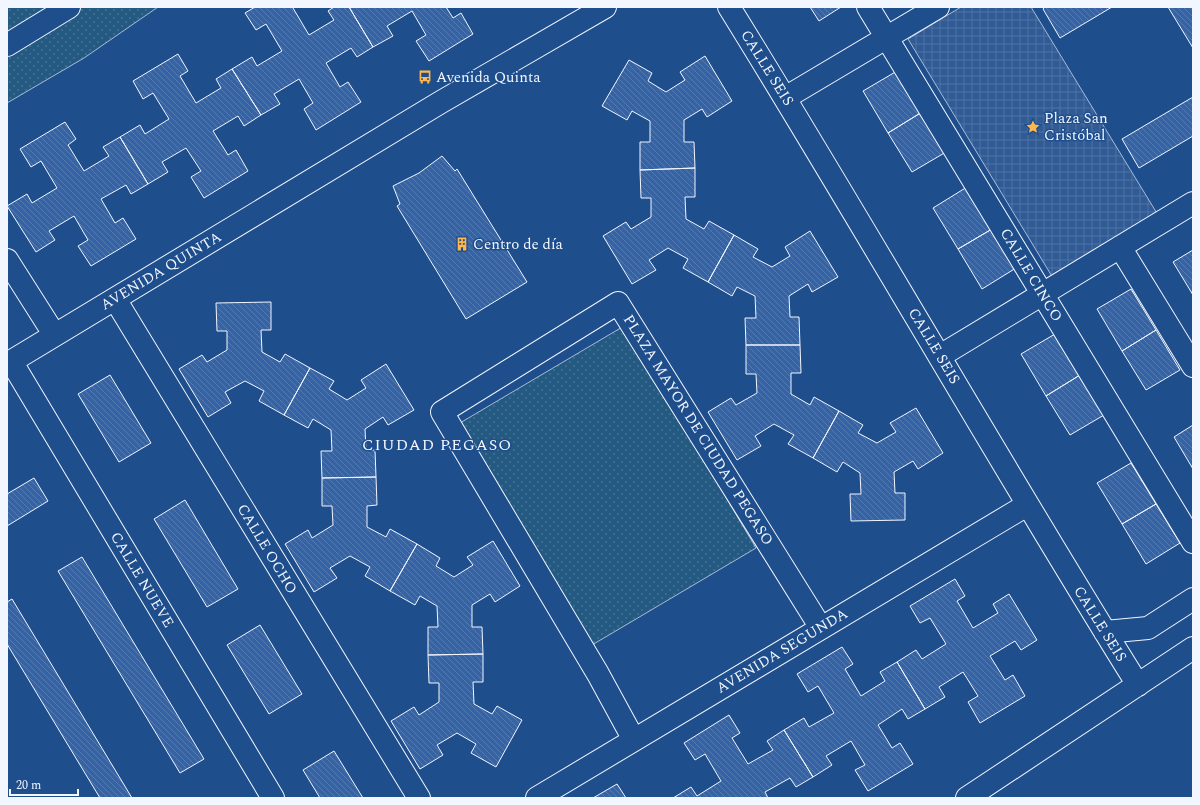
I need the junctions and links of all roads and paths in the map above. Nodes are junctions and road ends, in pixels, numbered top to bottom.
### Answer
1 (69, 7) edge
2 (605, 7) edge
3 (729, 7) edge
4 (868, 7) edge
5 (938, 7) edge
6 (887, 38) junction
7 (7, 45) edge
8 (785, 98) junction
9 (1193, 203) edge
10 (1120, 247) junction
11 (7, 260) edge
12 (1042, 294) junction
13 (115, 299) junction
14 (54, 334) junction
15 (940, 356) junction
16 (9, 363) edge
17 (1193, 366) edge
18 (1027, 505) junction
19 (1193, 542) edge
20 (1193, 599) edge
21 (820, 628) junction
22 (1105, 632) junction
23 (1193, 648) edge
24 (1138, 685) junction
25 (634, 740) junction
26 (274, 798) edge
27 (419, 798) edge
28 (537, 798) edge
29 (967, 798) edge

1 - 7 street
2 - 13 street, AVENIDA QUINTA
3 - 8 street, CALLE SEIS
4 - 6 street, CALLE CINCO
5 - 6 street
6 - 8 street
6 - 12 street, CALLE CINCO
8 - 15 street, CALLE SEIS
9 - 10 street
10 - 12 street
10 - 17 street
11 - 14 street
12 - 15 street
12 - 19 street, CALLE CINCO
13 - 14 street, AVENIDA QUINTA
13 - 27 street, CALLE OCHO
14 - 16 street, AVENIDA QUINTA
15 - 18 street, CALLE SEIS
16 - 26 street, CALLE NUEVE
18 - 21 street, AVENIDA SEGUNDA
18 - 22 street, CALLE SEIS
20 - 22 street
21 - 25 street, AVENIDA SEGUNDA
21 - 25 street, PLAZA MAYOR DE CIUDAD PEGASO
22 - 24 street, CALLE SEIS
23 - 24 street
24 - 29 street
25 - 28 street, AVENIDA SEGUNDA

